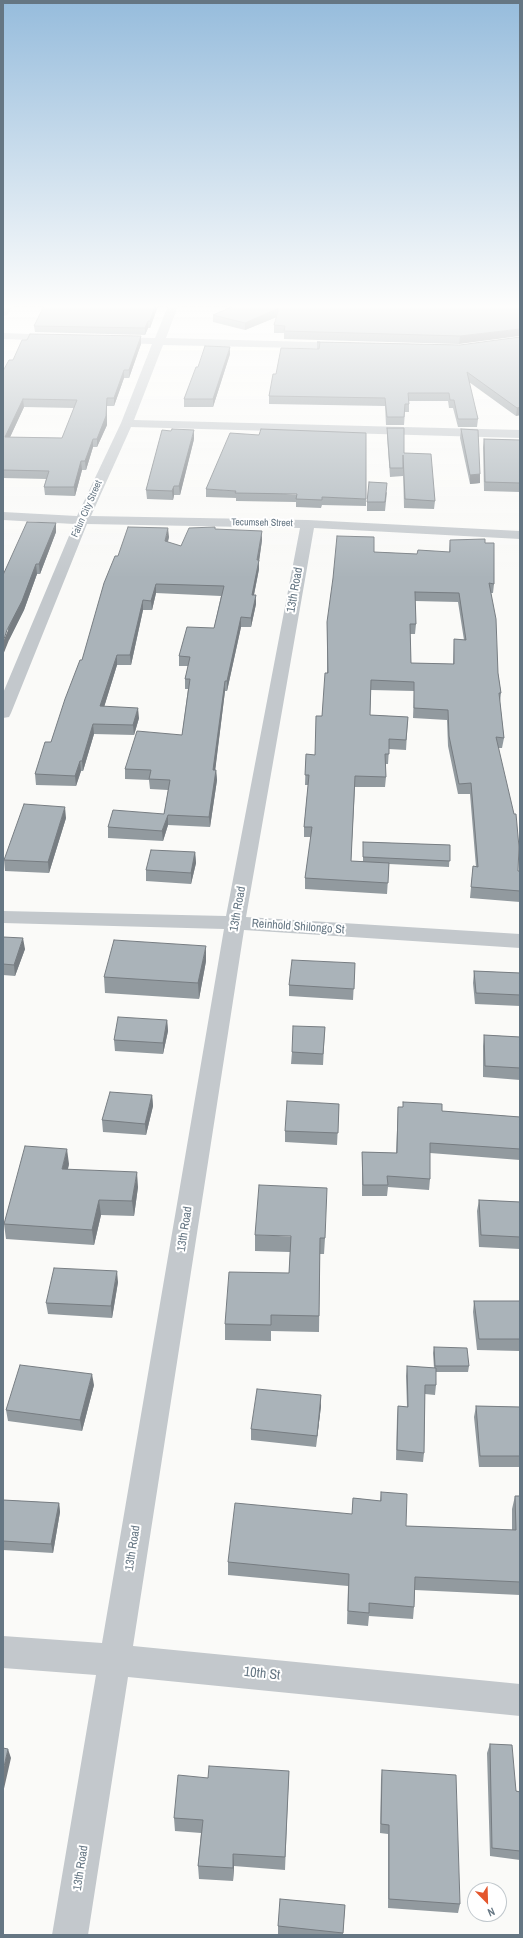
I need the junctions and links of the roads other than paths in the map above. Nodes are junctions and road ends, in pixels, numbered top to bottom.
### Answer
1 (137, 396) edge
2 (127, 423) junction
3 (520, 434) edge
4 (3, 516) edge
5 (82, 520) junction
6 (308, 524) junction
7 (520, 535) edge
8 (3, 713) edge
9 (3, 917) edge
10 (235, 923) junction
11 (520, 941) edge
12 (3, 1652) edge
13 (115, 1660) junction
14 (520, 1700) edge
15 (70, 1935) edge

1 - 2 street, Falun City Street
2 - 3 street
2 - 5 street, Falun City Street
4 - 5 street, Tecumseh Street
5 - 6 street, Tecumseh Street
5 - 8 street, Falun City Street
6 - 7 street, Tecumseh Street
6 - 10 street, 13th Road
9 - 10 street, Reinhold Shilongo St
10 - 11 street, Reinhold Shilongo St
10 - 13 street, 13th Road
12 - 13 street, 10th St
13 - 14 street, 10th St
13 - 15 street, 13th Road

